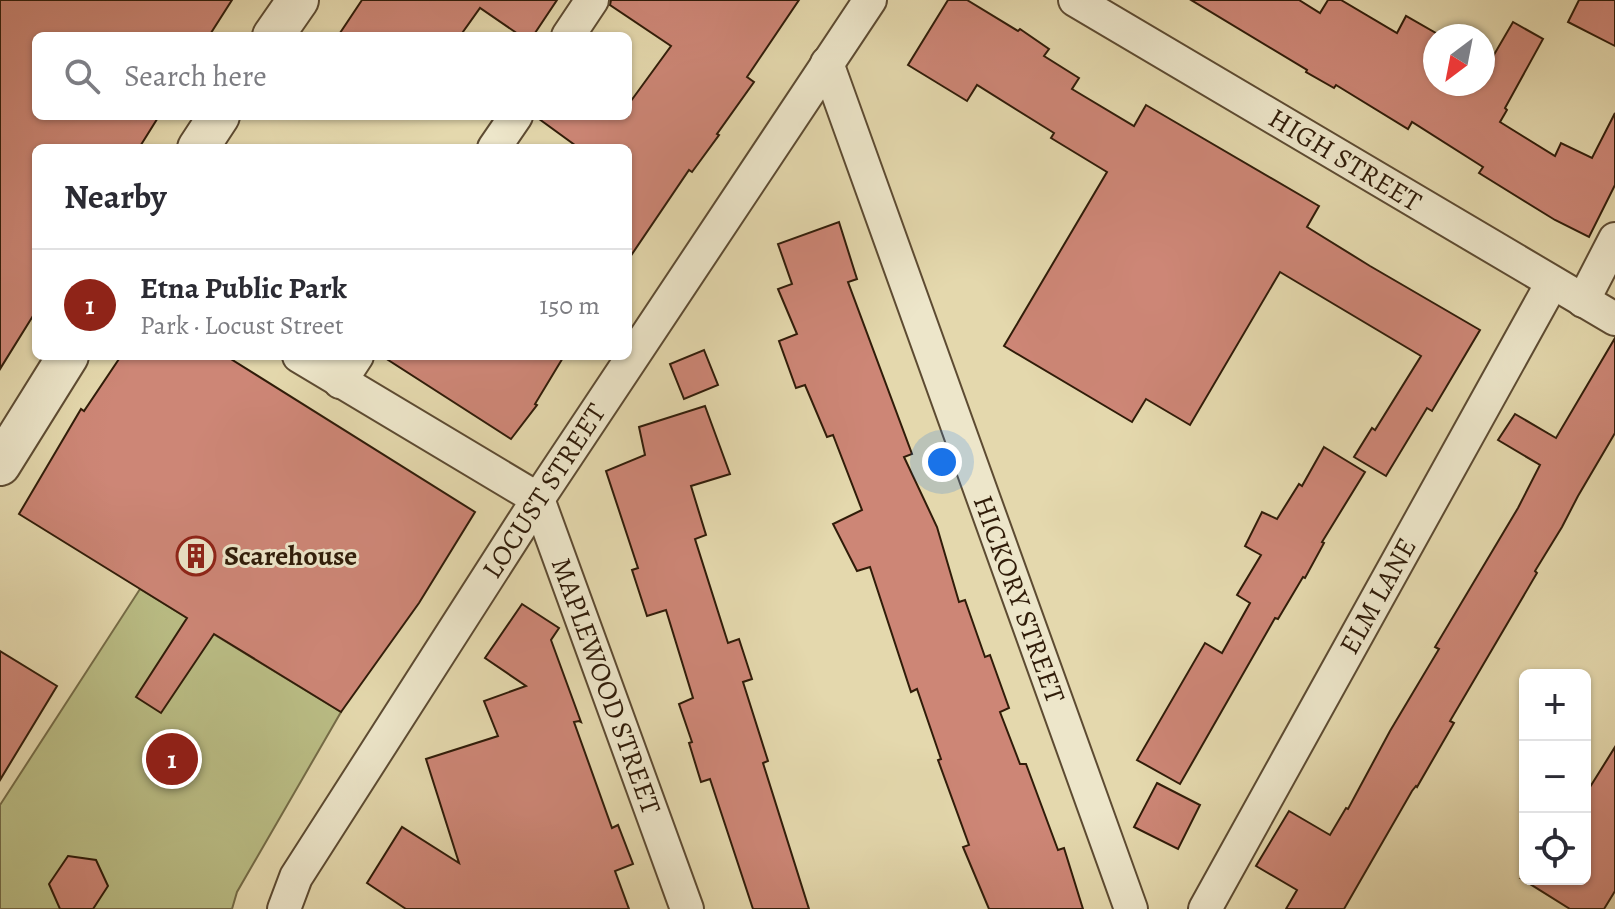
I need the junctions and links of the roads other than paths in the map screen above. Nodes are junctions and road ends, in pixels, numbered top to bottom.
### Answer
1 (298, 0) edge
2 (592, 0) edge
3 (870, 0) edge
4 (1075, 0) edge
5 (276, 32) edge
6 (571, 32) edge
7 (827, 63) junction
8 (216, 120) edge
9 (513, 120) edge
10 (201, 144) edge
11 (497, 144) edge
12 (1615, 239) edge
13 (1552, 283) junction
14 (1583, 301) junction
15 (1615, 319) edge
16 (632, 357) edge
17 (66, 360) edge
18 (314, 360) edge
19 (630, 360) edge
20 (348, 369) edge
21 (0, 465) edge
22 (538, 499) junction
23 (284, 909) edge
24 (687, 909) edge
25 (1131, 909) edge
26 (1205, 909) edge

1 - 5 street
2 - 6 street
3 - 7 street, LOCUST STREET
4 - 13 street, HIGH STREET
7 - 16 street, LOCUST STREET
7 - 25 street, HICKORY STREET
8 - 10 street
9 - 11 street
12 - 14 street
13 - 14 street, HIGH STREET
13 - 26 street, ELM LANE
14 - 15 street, HIGH STREET
17 - 21 street
18 - 20 street
19 - 22 street, LOCUST STREET
20 - 22 street
22 - 23 street, LOCUST STREET
22 - 24 street, MAPLEWOOD STREET

